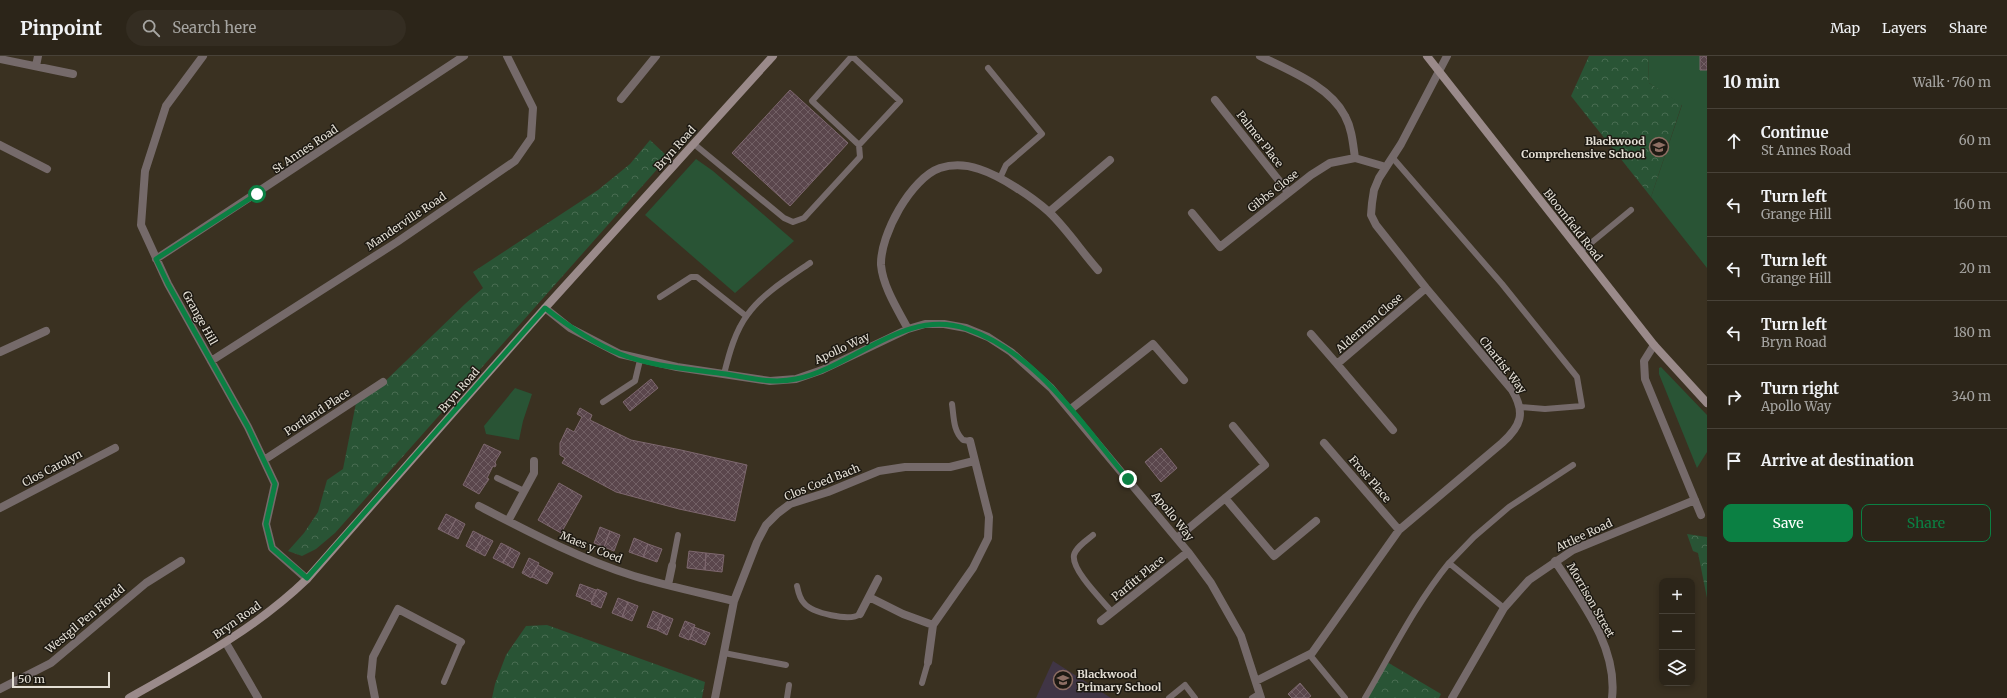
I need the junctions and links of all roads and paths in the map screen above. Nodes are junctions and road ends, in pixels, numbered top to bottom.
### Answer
1 (38, 56) edge
2 (203, 56) edge
3 (464, 56) edge
4 (508, 56) edge
5 (656, 56) edge
6 (773, 56) edge
7 (1260, 56) edge
8 (1427, 56) edge
9 (1447, 56) edge
10 (0, 59) edge
11 (36, 66) junction
12 (988, 68) dead end
13 (1440, 70) junction
14 (73, 74) dead end
15 (621, 99) dead end
16 (1215, 100) dead end
17 (694, 144) junction
18 (0, 145) edge
19 (860, 146) junction
20 (1392, 157) junction
21 (1355, 158) junction
22 (1110, 160) dead end
23 (1386, 167) junction
24 (47, 169) dead end
25 (1000, 178) junction
26 (1288, 192) junction
27 (1631, 210) dead end
28 (1049, 212) junction
29 (1192, 213) dead end
30 (1580, 252) junction
31 (156, 259) junction
32 (810, 263) dead end
33 (1098, 270) dead end
34 (1426, 288) junction
35 (660, 297) dead end
36 (545, 308) junction
37 (746, 316) junction
38 (908, 329) junction
39 (46, 331) dead end
40 (1311, 334) dead end
41 (1654, 345) junction
42 (0, 352) edge
43 (640, 360) junction
44 (211, 361) junction
45 (1337, 364) junction
46 (724, 374) junction
47 (1184, 380) dead end
48 (383, 382) dead end
49 (603, 402) dead end
50 (1707, 403) edge
51 (952, 404) dead end
52 (1520, 407) junction
53 (1071, 409) junction
54 (1233, 426) dead end
55 (1393, 430) dead end
56 (970, 441) joint
57 (1324, 443) dead end
58 (115, 448) dead end
59 (264, 460) junction
60 (534, 461) dead end
61 (974, 461) junction
62 (1573, 465) dead end
63 (497, 478) dead end
64 (524, 491) junction
65 (1225, 498) junction
66 (1695, 500) junction
67 (479, 506) dead end
68 (0, 508) edge
69 (1701, 515) dead end
70 (508, 521) junction
71 (1316, 521) dead end
72 (1399, 530) junction
73 (678, 534) dead end
74 (1093, 535) dead end
75 (1177, 538) junction
76 (1188, 552) junction
77 (181, 561) dead end
78 (1555, 561) junction
79 (1449, 563) junction
80 (672, 566) joint
81 (307, 578) junction
82 (878, 579) dead end
83 (668, 585) junction
84 (797, 586) dead end
85 (869, 597) junction
86 (734, 602) junction
87 (1504, 608) junction
88 (1112, 612) junction
89 (860, 614) joint
90 (1101, 621) dead end
91 (933, 625) junction
92 (461, 642) joint
93 (226, 643) junction
94 (724, 653) junction
95 (1310, 654) junction
96 (928, 662) joint
97 (786, 665) dead end
98 (1256, 681) junction
99 (444, 682) dead end
100 (922, 683) dead end
101 (789, 685) dead end
102 (0, 689) edge
103 (1261, 696) edge
104 (128, 698) edge
105 (258, 698) edge
106 (375, 698) edge
107 (715, 698) edge
108 (787, 698) edge
109 (1169, 698) edge
110 (1195, 698) edge
111 (1252, 698) edge
112 (1345, 698) edge
113 (1365, 698) edge
114 (1452, 698) edge
115 (1612, 698) edge

1 - 11 street
2 - 31 street, Grange Hill
3 - 31 street, St Annes Road
4 - 44 street, Manderville Road
5 - 15 street
6 - 17 street, Bryn Road
7 - 21 street
8 - 13 street, Bloomfield Road
9 - 13 street, Chartist Way
10 - 11 street
11 - 14 street
12 - 25 lane
13 - 20 street, Chartist Way
13 - 30 street, Bloomfield Road
16 - 26 street, Palmer Place
17 - 19 lane
17 - 36 street, Bryn Road
18 - 24 street
19 - 19 lane
20 - 23 street, Chartist Way
20 - 52 lane
21 - 23 street, Gibbs Close
21 - 26 street, Gibbs Close
22 - 28 street
23 - 34 street, Chartist Way
25 - 28 street
25 - 38 street
26 - 29 street, Gibbs Close
27 - 30 lane
28 - 33 street
30 - 41 street, Bloomfield Road
31 - 44 street, Grange Hill
32 - 37 lane
34 - 45 street, Alderman Close
34 - 52 street, Chartist Way
35 - 37 lane
36 - 43 street, Apollo Way
36 - 81 street, Bryn Road
37 - 46 lane
38 - 46 street, Apollo Way
38 - 53 street, Apollo Way
39 - 42 street
40 - 45 street
41 - 50 street, Bloomfield Road
41 - 66 street
43 - 46 street, Apollo Way
43 - 49 lane
44 - 59 street, Grange Hill
45 - 55 street, Alderman Close
47 - 53 street
48 - 59 street, Portland Place
51 - 56 lane
52 - 72 street, Chartist Way
53 - 75 street, Apollo Way
54 - 65 street
56 - 61 street
57 - 72 street, Frost Place
58 - 68 street, Clos Carolyn
59 - 81 street, Grange Hill
60 - 64 street
61 - 86 street, Clos Coed Bach
61 - 91 street
62 - 79 lane
63 - 64 lane
64 - 70 street
65 - 71 street
65 - 75 street
66 - 69 street
66 - 78 street, Attlee Road
67 - 70 street, Maes y Coed
70 - 83 street, Maes y Coed
72 - 95 street, Chartist Way
73 - 80 lane
74 - 88 lane
75 - 76 street, Apollo Way
76 - 88 street, Parfitt Place
76 - 98 street, Apollo Way
77 - 102 street, Westgil Pen Ffordd
78 - 87 street, Attlee Road
78 - 115 street, Morrison Street
79 - 87 lane
79 - 113 lane
80 - 83 street
81 - 93 street, Bryn Road
82 - 85 street
83 - 86 street, Maes y Coed
84 - 89 lane
85 - 89 street
85 - 91 street
86 - 94 street, Clos Coed Bach
87 - 114 street, Attlee Road
88 - 90 street, Parfitt Place
91 - 96 street
92 - 99 lane
92 - 106 street
93 - 104 street, Bryn Road
93 - 105 street
94 - 97 lane
94 - 107 street, Clos Coed Bach
95 - 98 street, Chartist Way
95 - 112 lane
96 - 100 lane
98 - 103 street, Apollo Way
101 - 108 lane
103 - 111 lane
109 - 110 lane

